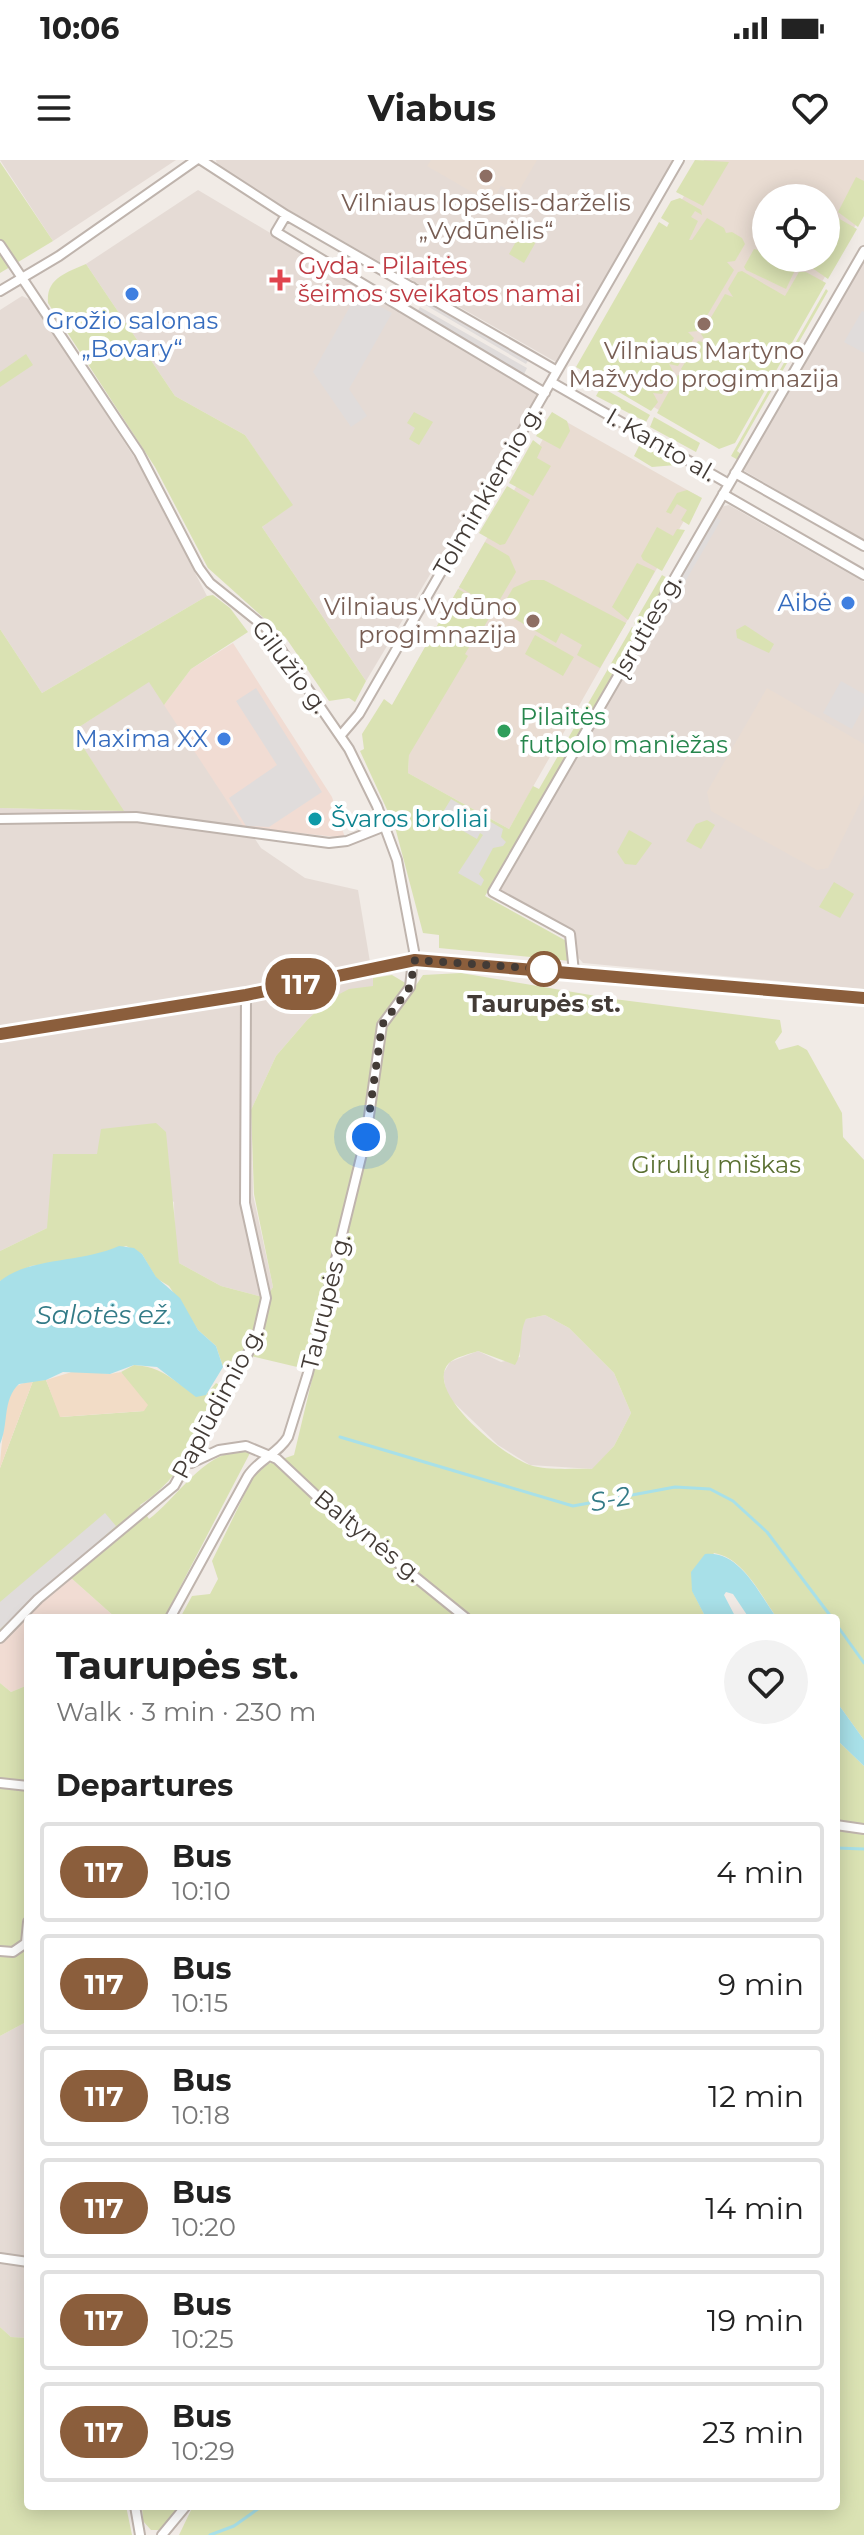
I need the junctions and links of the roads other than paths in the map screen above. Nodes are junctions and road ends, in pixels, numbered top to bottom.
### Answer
1 (199, 160) edge
2 (679, 160) edge
3 (286, 215) junction
4 (0, 245) edge
5 (864, 251) edge
6 (373, 265) junction
7 (23, 277) junction
8 (362, 284) junction
9 (412, 287) junction
10 (0, 291) edge
11 (401, 307) junction
12 (557, 371) junction
13 (551, 382) junction
14 (545, 393) junction
15 (735, 473) junction
16 (729, 484) junction
17 (723, 494) junction
18 (864, 546) edge
19 (864, 575) edge
20 (341, 735) junction
21 (0, 819) edge
22 (385, 826) junction
23 (415, 960) junction
24 (574, 972) junction
25 (246, 995) junction
26 (864, 998) edge
27 (0, 1034) edge
28 (269, 1455) junction
29 (189, 1463) junction
30 (172, 1614) edge
31 (461, 1614) edge
32 (0, 1638) edge
33 (0, 1783) edge
34 (24, 1786) edge
35 (840, 1826) edge
36 (864, 1829) edge
37 (24, 1944) edge
38 (0, 1951) edge
39 (0, 2258) edge
40 (24, 2261) edge
41 (136, 2510) edge
42 (183, 2510) edge
43 (140, 2535) edge
44 (162, 2535) edge

1 - 3 street
1 - 7 street
2 - 12 street, Tolminkiemio g.
3 - 6 street
3 - 8 street
4 - 7 street, Gilužio g.
5 - 15 street, Įsruties g.
6 - 8 street
6 - 9 street
7 - 10 street
7 - 20 street, Gilužio g.
8 - 11 street
9 - 11 street
9 - 12 street
11 - 14 street
12 - 13 street, Tolminkiemio g.
13 - 14 street, Tolminkiemio g.
13 - 16 street, I. Kanto al.
14 - 20 street, Tolminkiemio g.
15 - 16 street, Įsruties g.
15 - 18 street, I. Kanto al.
16 - 17 street, Įsruties g.
17 - 19 street, I. Kanto al.
17 - 24 street, Įsruties g.
20 - 22 street, Gilužio g.
21 - 22 street
22 - 23 street, Gilužio g.
23 - 24 street
23 - 25 street
23 - 28 street, Taurupės g.
24 - 26 street
25 - 27 street
25 - 29 street, Paplūdimio g.
28 - 29 street
28 - 30 street, Taurupės g.
28 - 31 street, Baltynės g.
29 - 32 street, Paplūdimio g.
33 - 34 street
35 - 36 street
37 - 38 street
39 - 40 street
41 - 43 street
42 - 44 street

